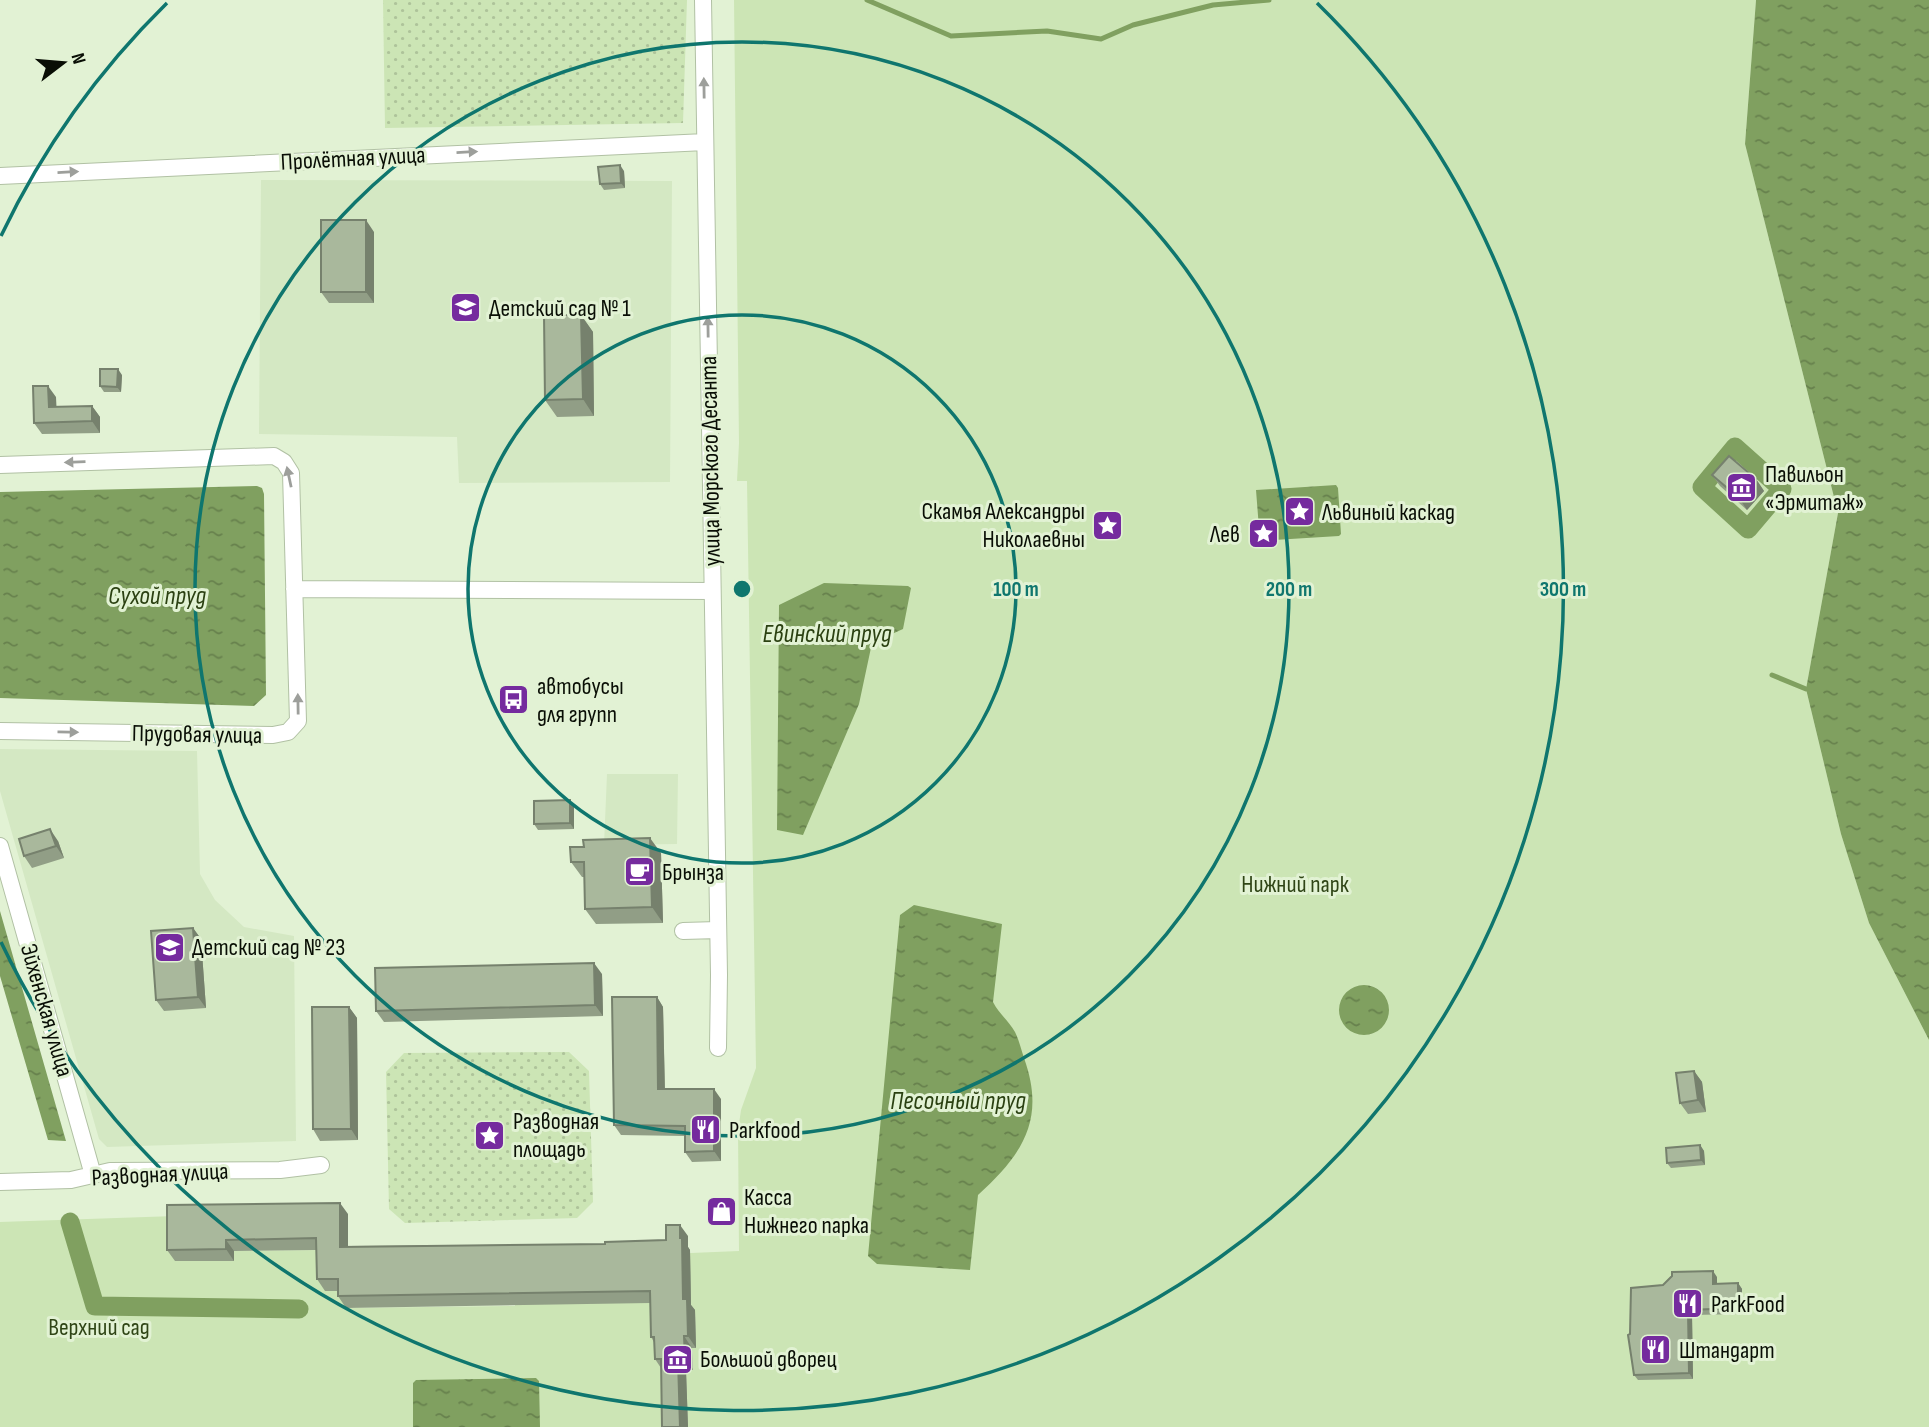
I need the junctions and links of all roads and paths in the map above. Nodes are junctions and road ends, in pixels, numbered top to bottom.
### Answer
1 (703, 0) edge
2 (705, 142) junction
3 (0, 176) edge
4 (0, 465) edge
5 (294, 589) junction
6 (712, 591) junction
7 (0, 731) edge
8 (0, 846) edge
9 (718, 930) junction
10 (683, 931) dead end
11 (718, 1048) dead end
12 (320, 1165) dead end
13 (93, 1175) junction
14 (0, 1182) edge

2 -> 1 street, улица Морского Десанта
3 -> 2 street, Пролётная улица
6 -> 2 street, улица Морского Десанта
5 -> 4 street, Прудовая улица
5 - 6 street
7 -> 5 street, Прудовая улица
6 - 9 street, улица Морского Десанта
8 - 13 street, Эйхенская улица
9 - 10 street
9 - 11 street, улица Морского Десанта
12 - 13 street, Разводная улица
13 - 14 street, Разводная улица

